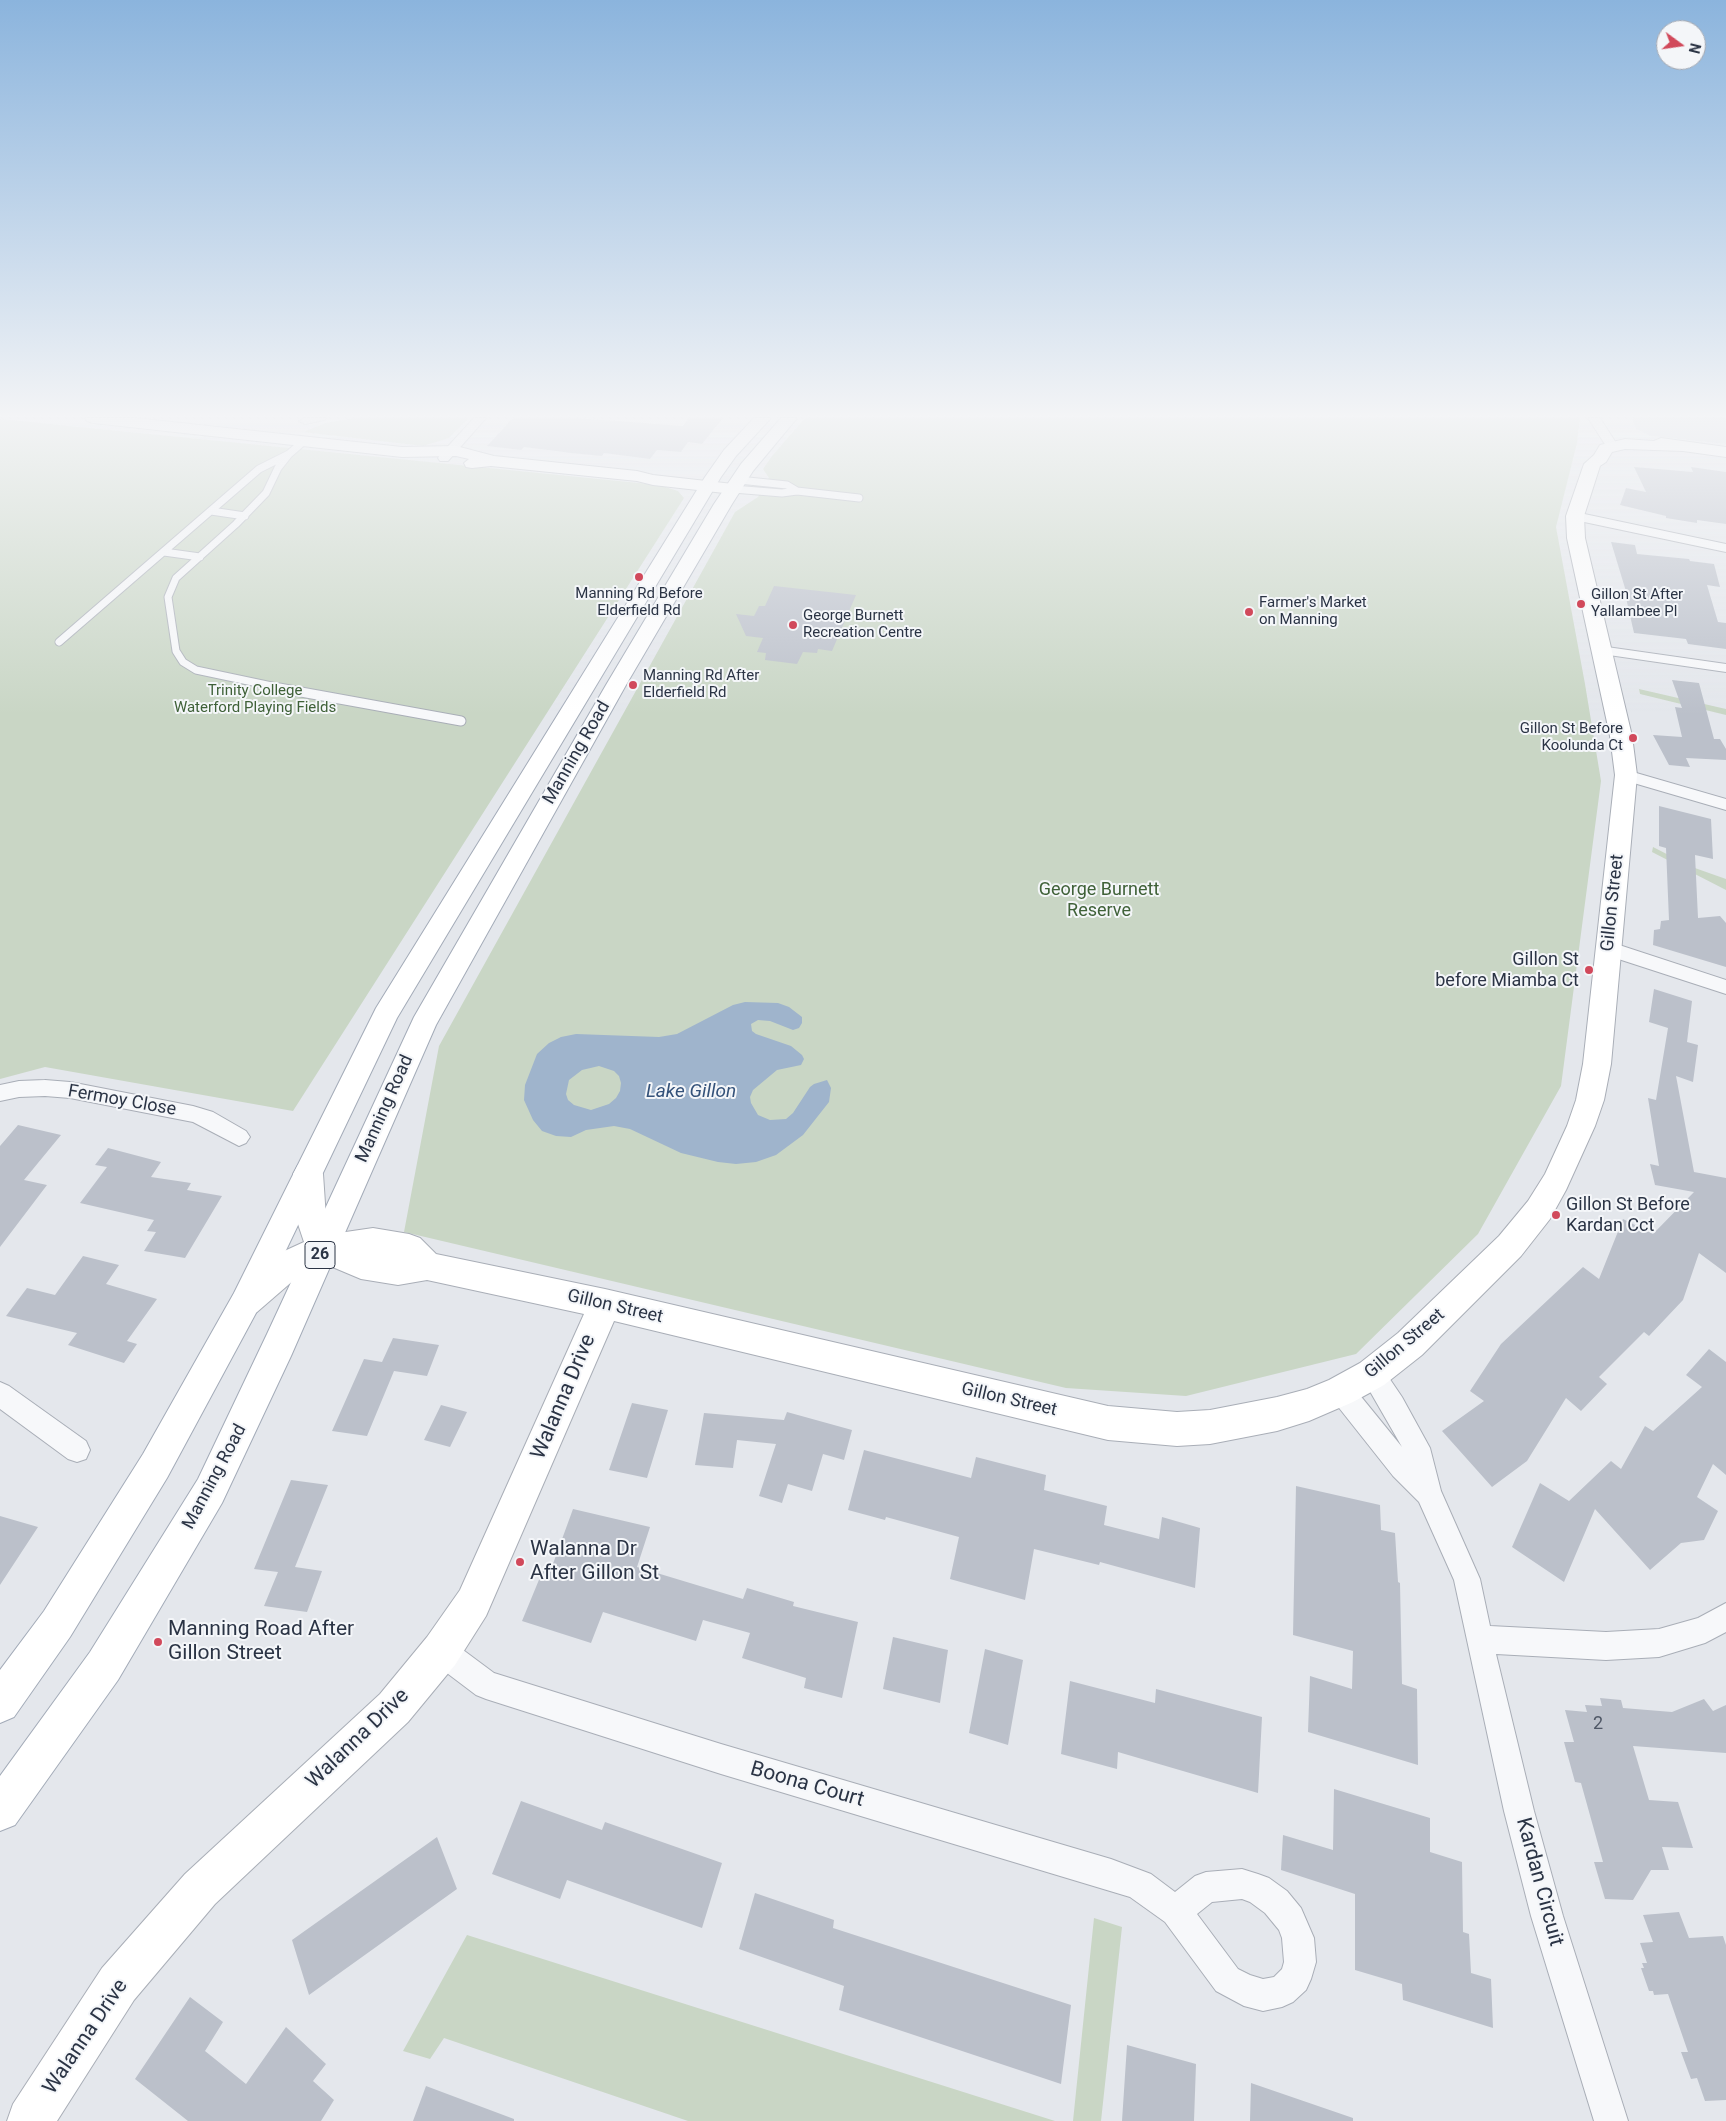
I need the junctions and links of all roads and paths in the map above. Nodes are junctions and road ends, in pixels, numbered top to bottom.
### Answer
1 (1575, 516) edge
2 (204, 517) edge
3 (243, 517) edge
4 (701, 517) edge
5 (705, 517) edge
6 (1580, 517) edge
7 (1726, 548) edge
8 (164, 552) junction
9 (200, 557) junction
10 (59, 642) dead end
11 (1600, 650) junction
12 (1726, 668) edge
13 (461, 720) dead end
14 (1626, 775) junction
15 (1726, 805) edge
16 (1607, 948) junction
17 (1726, 988) edge
18 (0, 1093) edge
19 (239, 1137) dead end
20 (308, 1174) junction
21 (322, 1249) junction
22 (245, 1303) junction
23 (605, 1304) junction
24 (1372, 1374) junction
25 (1341, 1391) junction
26 (0, 1394) edge
27 (77, 1450) dead end
28 (1428, 1493) junction
29 (1726, 1617) edge
30 (1479, 1639) junction
31 (442, 1651) junction
32 (0, 1703) edge
33 (0, 1810) edge
34 (1176, 1911) dead end
35 (30, 2121) edge
36 (1611, 2121) edge

1 - 11 street, Gillon Street
2 - 8 lane
3 - 9 lane
4 - 20 street, Manning Road / 26
5 - 21 street, Manning Road / 26
6 - 7 street
8 - 9 lane
8 - 10 lane
9 - 13 lane
11 - 12 street
11 - 14 street, Gillon Street
14 - 15 street
14 - 16 street, Gillon Street
16 - 17 street
16 - 24 street, Gillon Street
18 - 19 street, Fermoy Close
20 - 21 street
20 - 22 street, Manning Road / 26
21 - 22 street
21 - 23 street, Gillon Street
21 - 33 street, Manning Road / 26
22 - 32 street, Manning Road / 26
23 - 25 street, Gillon Street
23 - 31 street, Walanna Drive
24 - 25 street, Gillon Street
24 - 28 street, Kardan Circuit
25 - 28 street, Kardan Circuit
26 - 27 street
28 - 30 street, Kardan Circuit
29 - 30 street
30 - 36 street, Kardan Circuit
31 - 34 street, Boona Court
31 - 35 street, Walanna Drive

